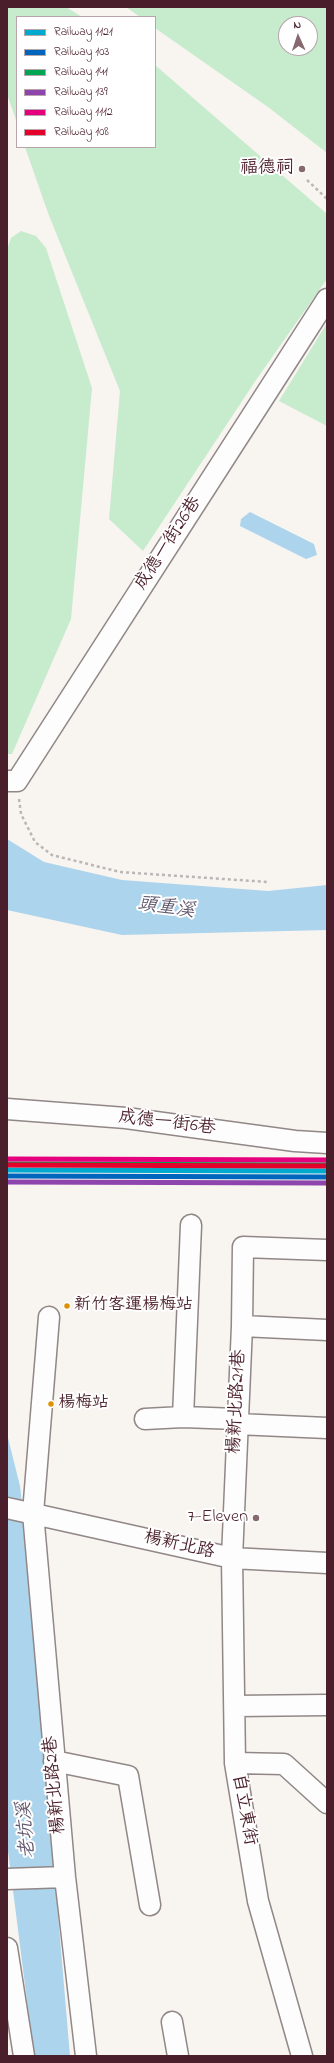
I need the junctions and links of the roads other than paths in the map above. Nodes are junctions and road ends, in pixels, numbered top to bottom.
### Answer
1 (327, 298) edge
2 (12, 781) edge
3 (7, 1109) edge
4 (327, 1143) edge
5 (191, 1225) dead end
6 (327, 1250) edge
7 (49, 1317) dead end
8 (242, 1326) junction
9 (327, 1330) edge
10 (183, 1417) junction
11 (145, 1419) dead end
12 (237, 1421) junction
13 (327, 1428) edge
14 (7, 1508) edge
15 (32, 1513) junction
16 (232, 1558) junction
17 (327, 1563) edge
18 (327, 1705) edge
19 (235, 1706) junction
20 (54, 1761) junction
21 (235, 1763) junction
22 (327, 1803) edge
23 (59, 1877) junction
24 (7, 1879) edge
25 (150, 1905) dead end
26 (7, 1948) edge
27 (11, 1992) edge
28 (172, 2022) dead end
29 (24, 2056) edge
30 (86, 2056) edge
31 (178, 2056) edge
32 (302, 2056) edge

1 - 2 street, 成德一街26巷
3 - 4 street, 成德一街6巷
5 - 10 street
6 - 8 street, 楊新北路21巷
7 - 15 street, 楊新北路2巷
8 - 9 street
8 - 12 street, 楊新北路21巷
10 - 11 street
10 - 12 street
12 - 13 street
12 - 16 street, 楊新北路21巷
14 - 15 street, 楊新北路
15 - 16 street, 楊新北路
15 - 20 street, 楊新北路2巷
16 - 17 street, 楊新北路
16 - 19 street, 自立東街
18 - 19 street
19 - 21 street, 自立東街
20 - 23 street, 楊新北路2巷
20 - 25 street
21 - 22 street
21 - 32 street, 自立東街
23 - 24 street
23 - 30 street, 楊新北路2巷
26 - 27 street
27 - 29 street
28 - 31 street

